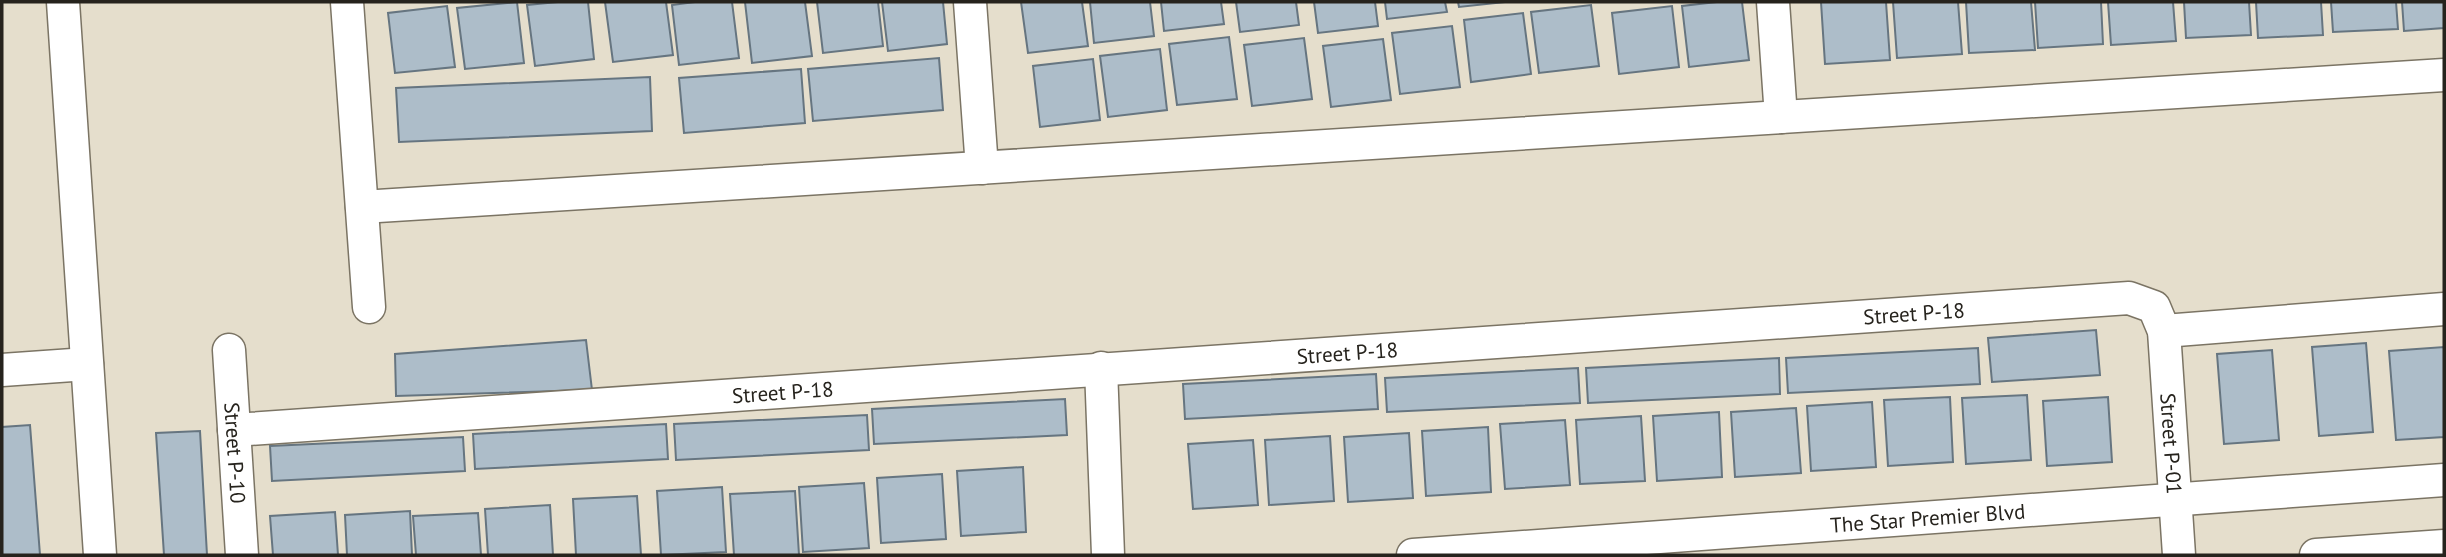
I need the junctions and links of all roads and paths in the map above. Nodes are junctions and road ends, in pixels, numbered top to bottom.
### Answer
1 (63, 2) edge
2 (347, 2) edge
3 (970, 2) edge
4 (1773, 2) edge
5 (2444, 75) edge
6 (1781, 117) junction
7 (982, 168) junction
8 (362, 207) junction
9 (369, 307) dead end
10 (2444, 309) edge
11 (2164, 331) junction
12 (229, 350) dead end
13 (87, 364) junction
14 (1101, 368) junction
15 (2, 370) edge
16 (234, 430) junction
17 (2444, 480) edge
18 (2175, 499) junction
19 (2444, 546) edge
20 (100, 555) edge
21 (242, 555) edge
22 (1108, 555) edge
23 (1413, 555) edge
24 (2179, 555) edge
25 (2316, 555) edge

1 - 13 street
2 - 8 street
3 - 7 street
4 - 6 street
5 - 6 street
6 - 7 street
7 - 8 street
8 - 9 street
10 - 11 street
11 - 14 street, Street P-18
11 - 18 street, Street P-01
12 - 16 street, Street P-10
13 - 15 street
13 - 20 street
14 - 16 street, Street P-18
14 - 22 street
16 - 21 street, Street P-10
17 - 18 street, The Star Premier Blvd
18 - 23 street, The Star Premier Blvd
18 - 24 street, Street P-01
19 - 25 street

